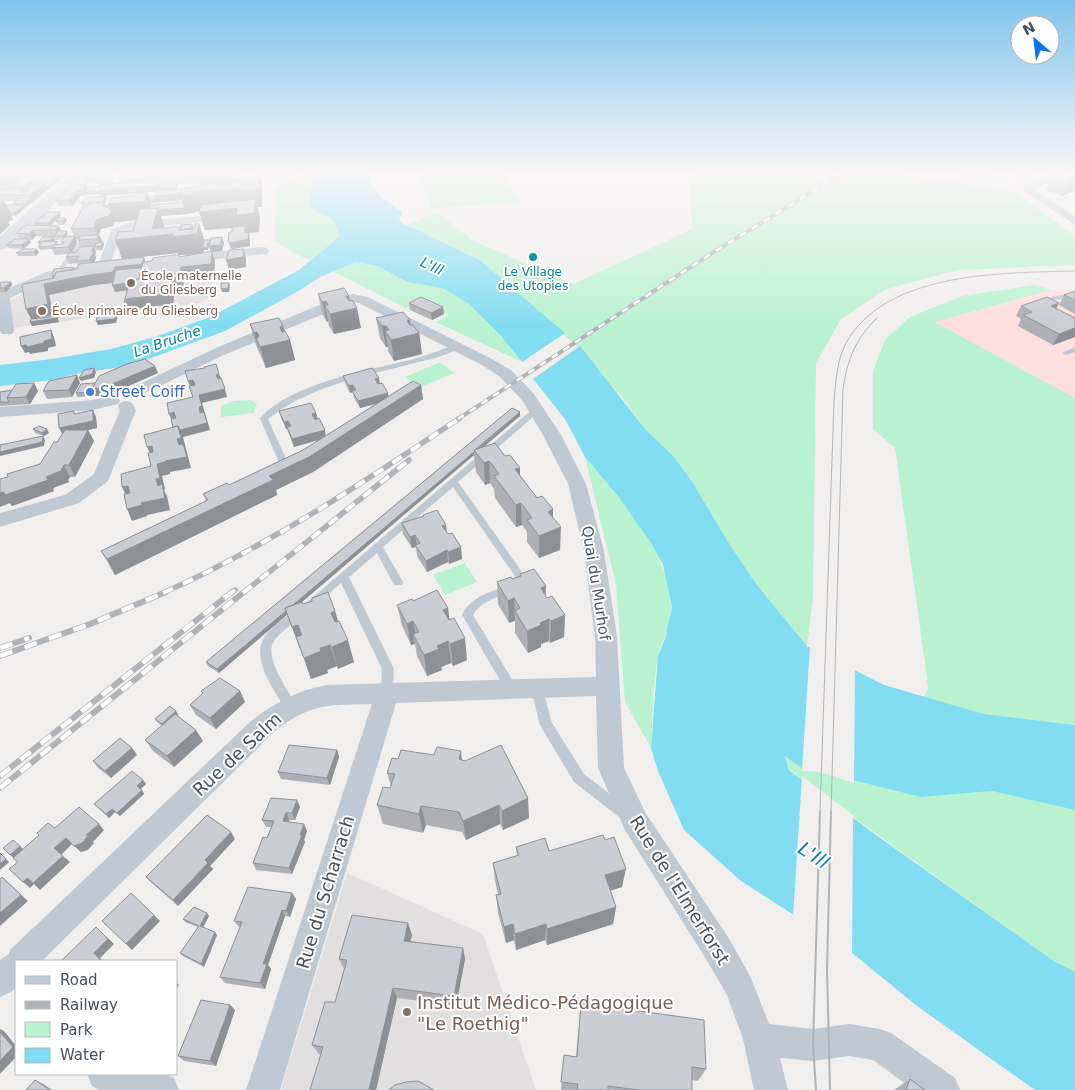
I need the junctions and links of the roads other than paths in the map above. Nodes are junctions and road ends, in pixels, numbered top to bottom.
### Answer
1 (25, 223) edge
2 (170, 223) edge
3 (80, 243) edge
4 (0, 245) edge
5 (263, 251) dead end
6 (172, 260) edge
7 (60, 272) junction
8 (1075, 296) edge
9 (2, 297) edge
10 (1053, 298) edge
11 (7, 331) dead end
12 (457, 347) junction
13 (1075, 349) edge
14 (1066, 353) dead end
15 (123, 400) junction
16 (537, 410) junction
17 (0, 412) edge
18 (286, 470) edge
19 (453, 481) junction
20 (0, 520) edge
21 (378, 546) junction
22 (343, 576) junction
23 (398, 582) dead end
24 (607, 686) junction
25 (525, 690) junction
26 (386, 694) junction
27 (290, 706) junction
28 (635, 821) junction
29 (27, 960) edge
30 (759, 1039) junction
31 (105, 1075) edge
32 (162, 1090) edge
33 (263, 1090) edge
34 (771, 1090) edge
35 (943, 1090) edge

1 - 4 main road
2 - 7 street
3 - 7 lane
5 - 6 street
7 - 9 street
8 - 10 lane
9 - 11 street
12 - 15 street, Quai du Murhof
12 - 16 street, Quai du Murhof
12 - 18 lane
13 - 14 lane
15 - 17 street
15 - 20 street
16 - 19 lane
16 - 24 street, Quai du Murhof
19 - 21 lane
19 - 25 lane
21 - 22 lane
21 - 23 lane
22 - 26 lane
22 - 27 lane
24 - 25 street, Rue de Salm
24 - 28 street, Rue de l'Elmerforst
25 - 26 street, Rue de Salm
25 - 28 lane
26 - 27 street, Rue de Salm
26 - 33 street, Rue du Scharrach
27 - 29 street, Rue de Salm
28 - 30 street, Rue de l'Elmerforst
30 - 34 street, Rue de l'Elmerforst
30 - 35 street
31 - 32 street

